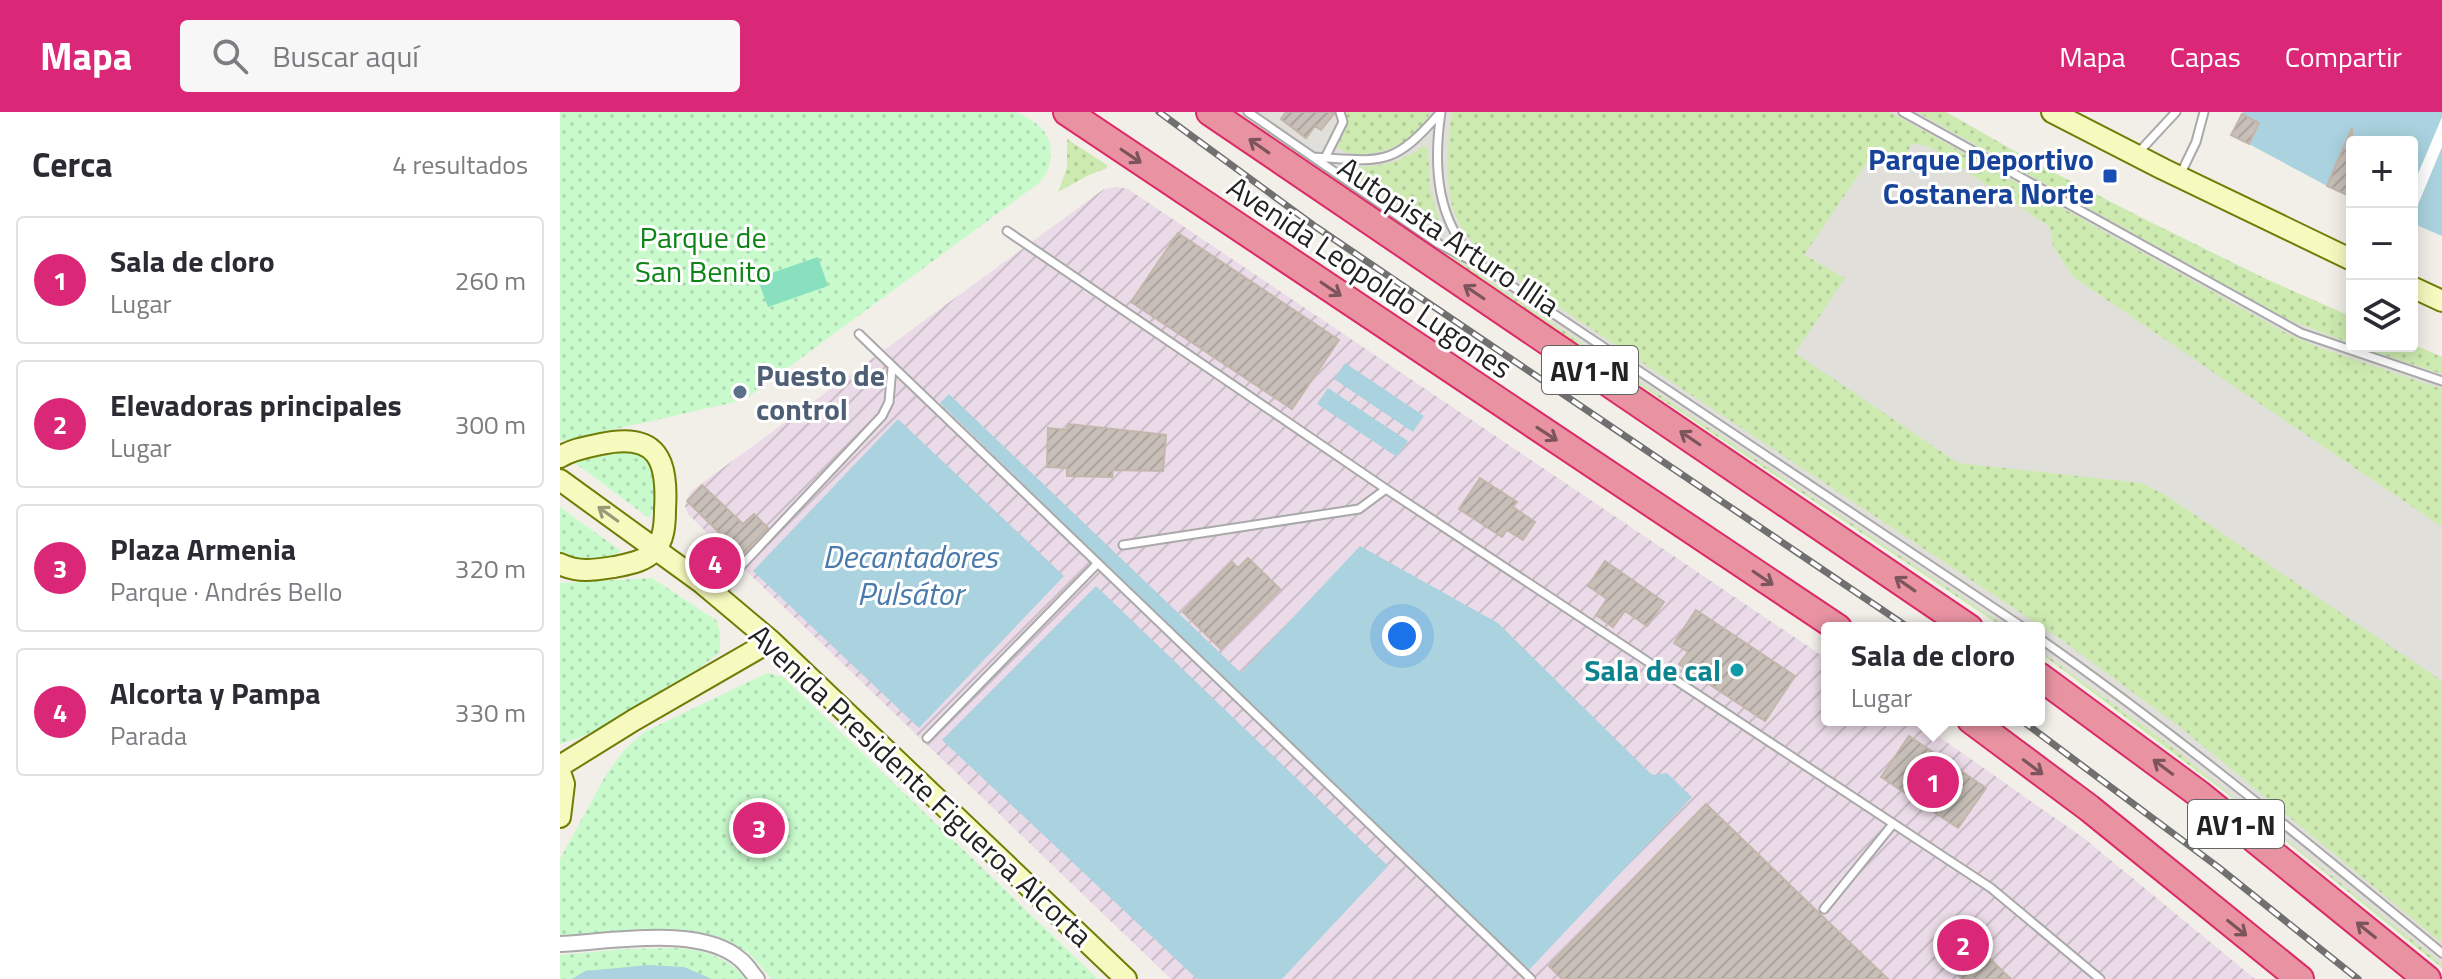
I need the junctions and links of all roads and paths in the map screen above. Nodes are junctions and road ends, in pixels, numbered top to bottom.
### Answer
1 (1067, 112) edge
2 (1210, 112) edge
3 (1248, 112) edge
4 (1340, 112) edge
5 (1441, 112) edge
6 (1903, 112) edge
7 (2052, 112) edge
8 (2176, 112) edge
9 (2204, 112) edge
10 (2136, 156) junction
11 (1310, 157) junction
12 (1325, 158) junction
13 (2180, 177) junction
14 (1007, 231) dead end
15 (2346, 257) edge
16 (1482, 266) junction
17 (2418, 290) edge
18 (2442, 301) edge
19 (859, 334) dead end
20 (892, 368) junction
21 (2442, 381) edge
22 (560, 457) edge
23 (560, 480) edge
24 (1386, 489) junction
25 (1123, 545) dead end
26 (656, 550) junction
27 (1097, 564) junction
28 (566, 569) edge
29 (720, 597) junction
30 (1829, 622) edge
31 (1960, 622) edge
32 (2015, 622) edge
33 (771, 641) junction
34 (2045, 642) edge
35 (2045, 680) edge
36 (1979, 726) edge
37 (927, 738) dead end
38 (560, 769) edge
39 (560, 817) edge
40 (1893, 824) junction
41 (1824, 909) dead end
42 (560, 944) edge
43 (2442, 953) edge
44 (757, 979) edge
45 (1126, 979) edge
46 (1531, 979) edge
47 (2100, 979) edge
48 (2300, 979) edge
49 (2427, 979) edge

1 -> 30 highway, Avenida Leopoldo Lugones / AV1-N
31 -> 2 highway, Autopista Arturo Illia / AV1-N
3 - 11 lane
4 - 12 lane
5 - 12 lane
5 - 16 lane
6 - 21 lane
7 - 10 main road
8 - 10 lane
9 - 13 lane
10 - 13 main road
11 - 12 lane
11 - 16 lane
13 - 15 main road
14 - 24 lane
16 - 32 lane
17 - 18 main road
19 - 20 lane
20 - 27 lane
20 - 29 lane
22 - 26 main road
26 -> 23 main road, Avenida Presidente Figueroa Alcorta
24 - 25 lane
24 - 40 lane
26 - 28 main road
26 - 29 main road, Avenida Presidente Figueroa Alcorta
27 - 37 lane
27 - 46 lane
29 - 33 main road, Avenida Presidente Figueroa Alcorta
33 - 38 main road
33 - 45 main road, Avenida Presidente Figueroa Alcorta
34 - 43 lane
49 -> 35 highway, AV1-N
36 -> 48 highway, AV1-N
38 - 39 main road
40 - 41 lane
40 - 47 lane
42 - 44 street

